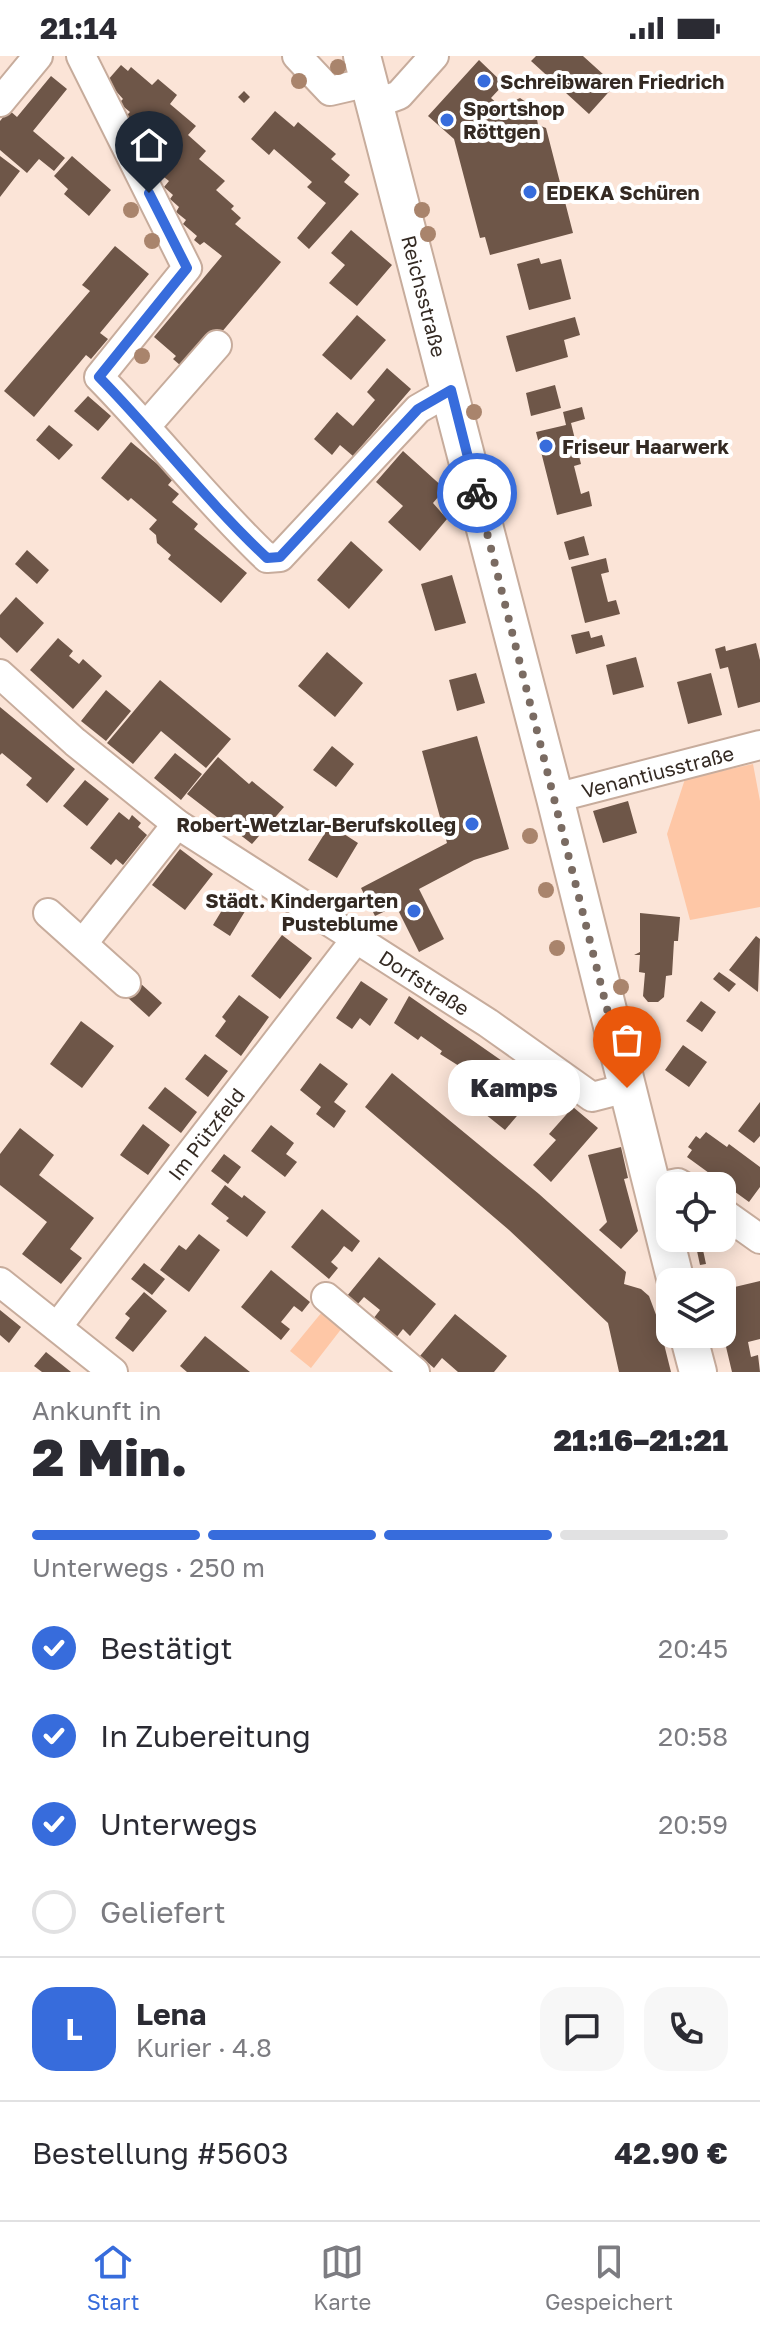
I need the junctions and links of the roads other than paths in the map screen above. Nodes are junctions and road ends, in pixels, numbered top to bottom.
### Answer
1 (38, 56) edge
2 (81, 56) edge
3 (297, 56) edge
4 (434, 56) edge
5 (369, 81) edge
6 (0, 102) edge
7 (217, 345) dead end
8 (451, 390) junction
9 (147, 425) junction
10 (0, 674) edge
11 (760, 745) edge
12 (555, 798) junction
13 (177, 824) junction
14 (48, 913) dead end
15 (356, 939) junction
16 (83, 943) junction
17 (126, 983) dead end
18 (627, 1088) junction
19 (662, 1172) edge
20 (736, 1222) edge
21 (760, 1239) edge
22 (0, 1282) edge
23 (326, 1297) dead end
24 (57, 1327) junction
25 (692, 1348) edge
26 (396, 1366) edge
27 (113, 1372) edge
28 (698, 1372) edge

1 - 6 street
2 - 9 street
3 - 5 street
4 - 5 street
5 - 8 main road, Reichsstraße
7 - 9 street
8 - 9 street
8 - 12 main road, Reichsstraße
10 - 13 street, Dorfstraße
11 - 12 street, Venantiusstraße
12 - 18 main road, Reichsstraße
13 - 15 street, Dorfstraße
13 - 16 street
14 - 16 street
15 - 18 street, Dorfstraße
15 - 24 street, Im Pützfeld
16 - 17 street
18 - 19 main road, Reichsstraße
20 - 21 street
22 - 24 street
23 - 26 street
24 - 27 street
25 - 28 main road

